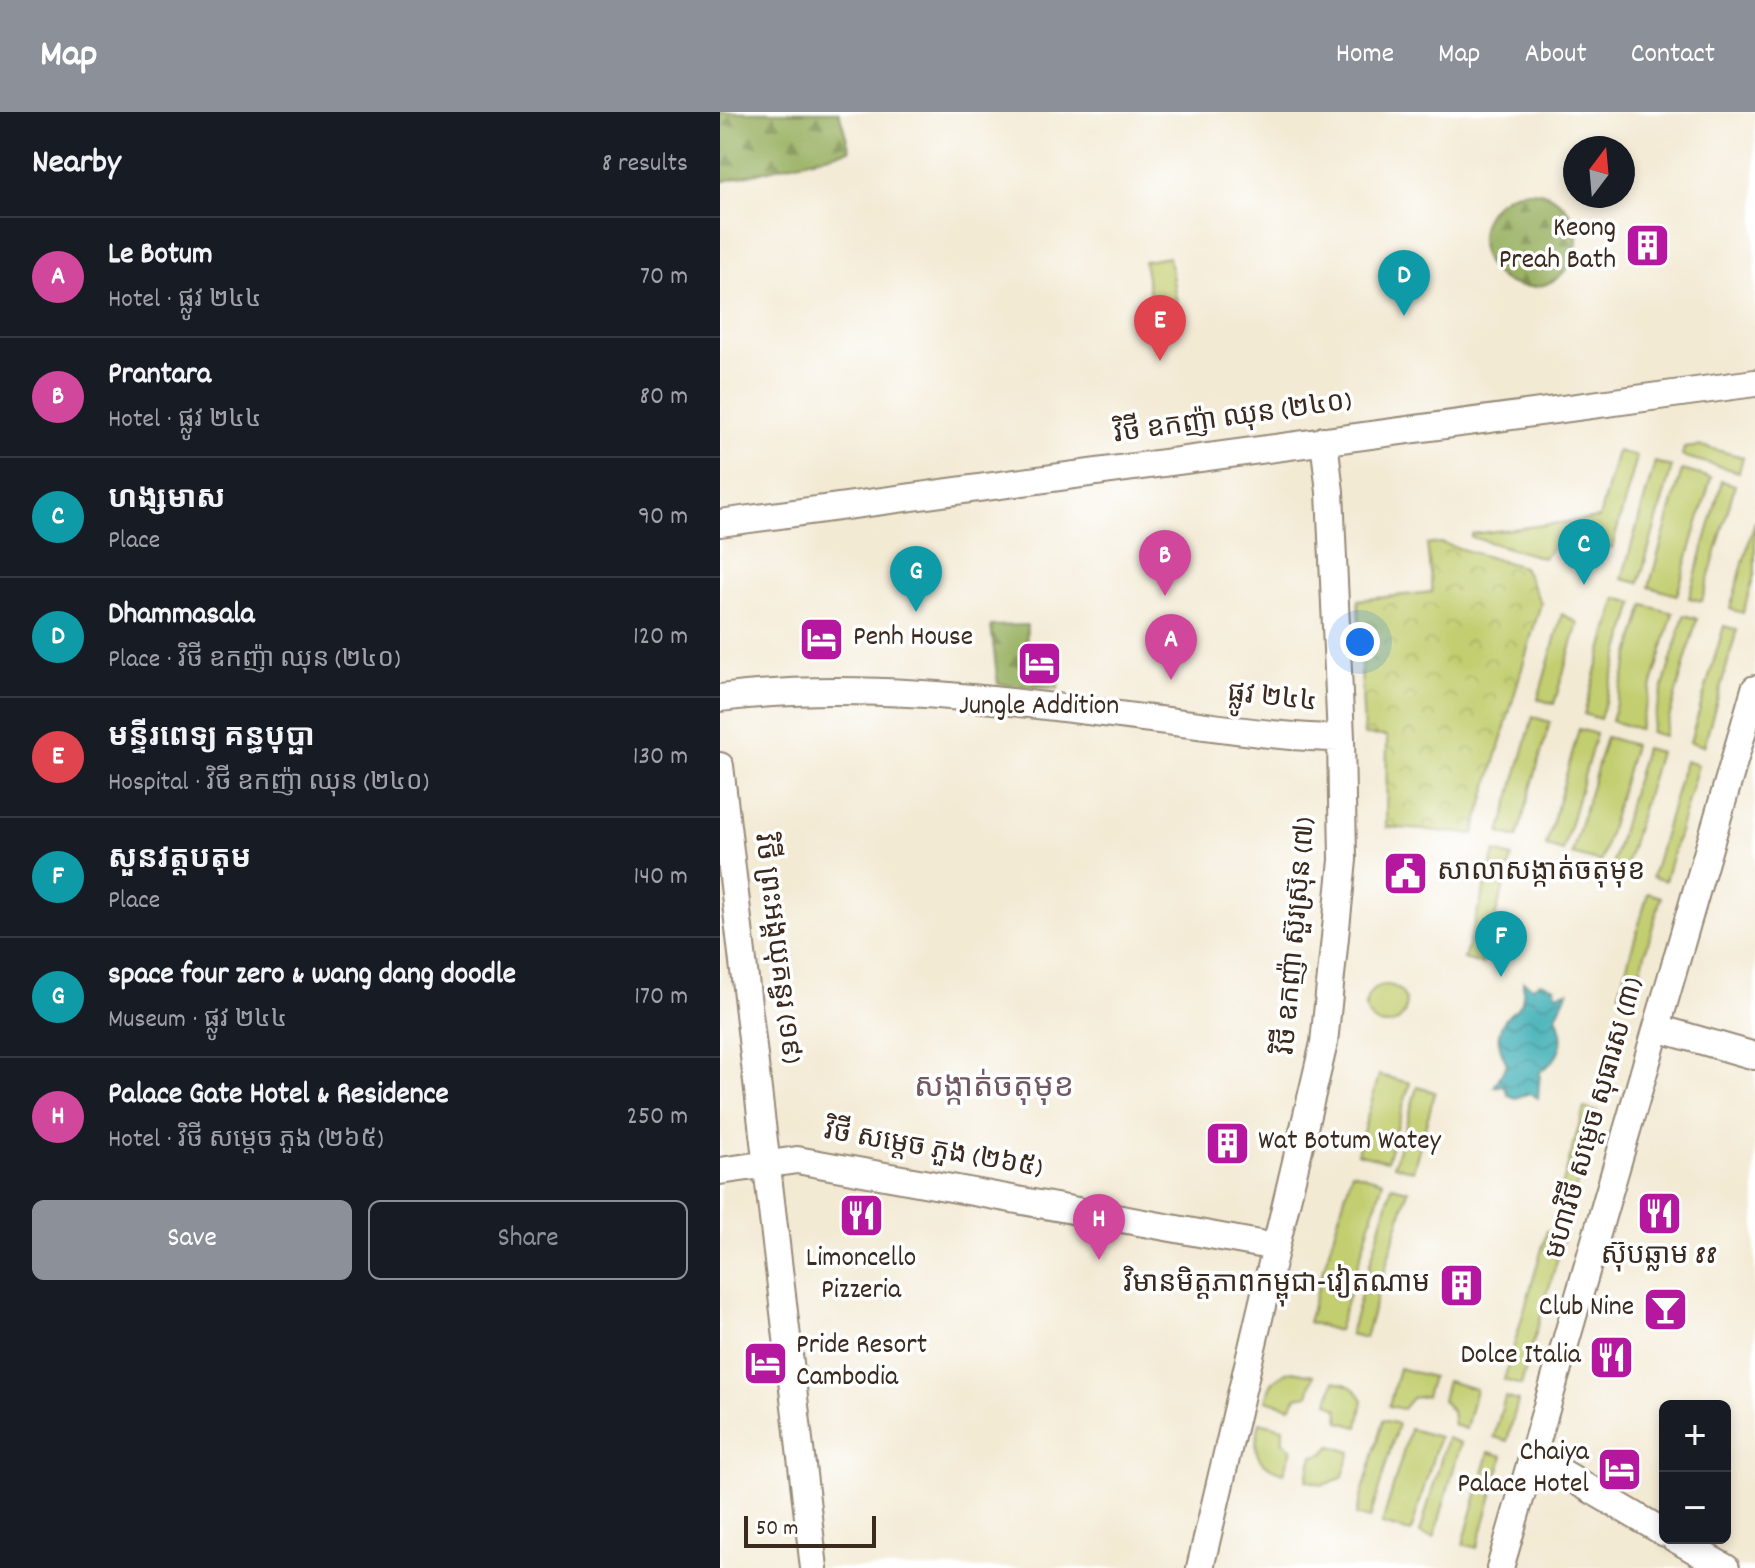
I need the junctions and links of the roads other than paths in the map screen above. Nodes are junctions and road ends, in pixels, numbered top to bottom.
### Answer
1 (1755, 383) edge
2 (1324, 440) junction
3 (720, 523) edge
4 (1755, 689) edge
5 (720, 698) edge
6 (1341, 738) junction
7 (720, 766) edge
8 (726, 870) edge
9 (1657, 1028) junction
10 (1755, 1056) edge
11 (767, 1164) junction
12 (720, 1171) edge
13 (1276, 1247) junction
14 (1532, 1455) junction
15 (1659, 1529) edge
16 (1684, 1544) edge
17 (814, 1568) edge
18 (1200, 1568) edge
19 (1500, 1568) edge
20 (1726, 1568) edge

1 - 2 street, វិថី ឧកញ៉ា ឈុន (២៤០)
2 - 3 street, វិថី ឧកញ៉ា ឈុន (២៤០)
2 - 6 street, វិថី ឧកញ៉ា ស៊ួរស៊្រុន (៧)
4 - 9 street, មហាវិថី សម្តេច សុធារស (៣)
5 - 6 street, ផ្លូវ ២៤៤
6 - 13 street, វិថី ឧកញ៉ា ស៊ួរស៊្រុន (៧)
7 - 8 street, វិថី ព្រះអង្គយុគន្ធរ (១៩)
8 - 11 street, វិថី ព្រះអង្គយុគន្ធរ (១៩)
9 - 10 street
9 - 14 street, មហាវិថី សម្តេច សុធារស (៣)
11 - 12 street, វិថី សម្តេច ភួង (២៦៥)
11 - 13 street, វិថី សម្តេច ភួង (២៦៥)
11 - 17 street, វិថី ព្រះអង្គយុគន្ធរ (១៩)
13 - 18 street, វិថី ឧកញ៉ា ស៊ួរស៊្រុន (៧)
14 - 15 street
14 - 19 street, មហាវិថី សម្តេច សុធារស (៣)
16 - 20 street

